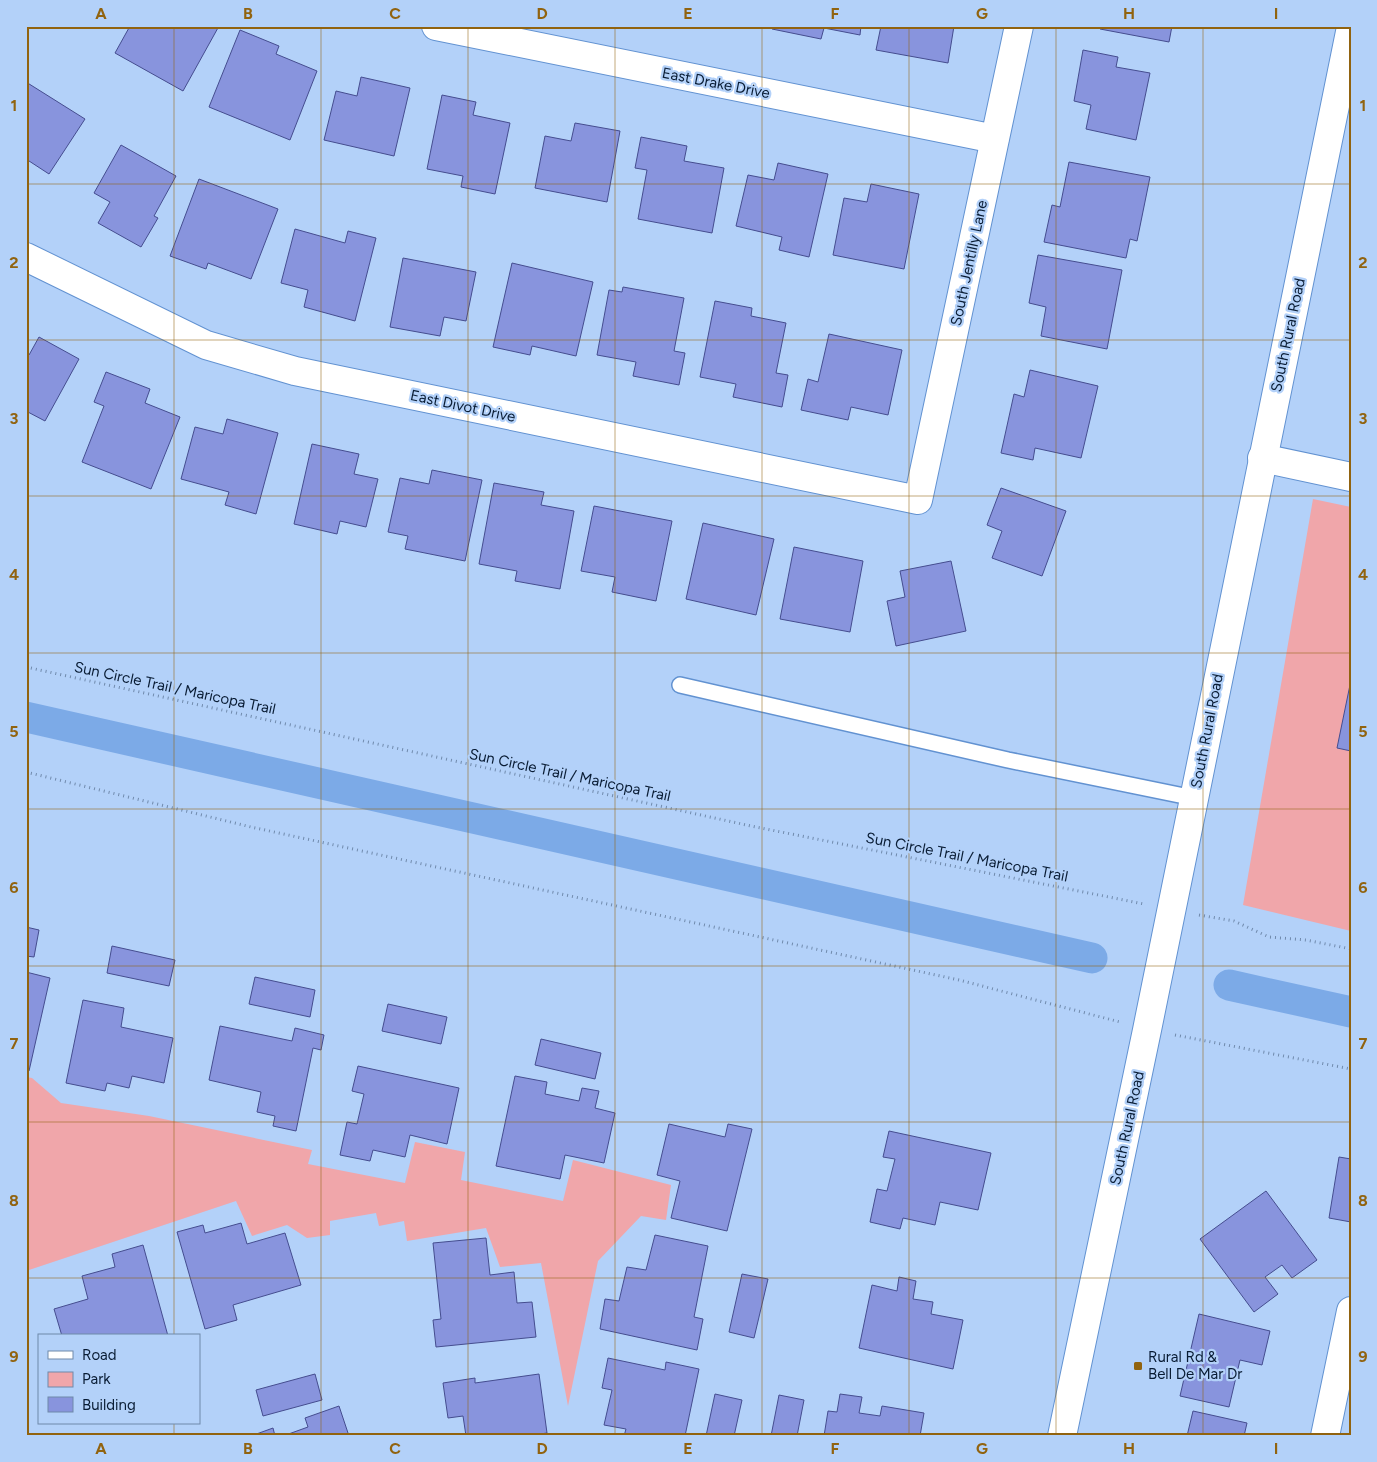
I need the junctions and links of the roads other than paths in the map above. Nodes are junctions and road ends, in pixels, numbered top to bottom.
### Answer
1 (436, 26) edge
2 (1019, 26) edge
3 (1351, 27) edge
4 (995, 139) junction
5 (26, 256) edge
6 (1262, 458) junction
7 (1351, 477) edge
8 (918, 500) joint
9 (680, 686) dead end
10 (1194, 798) junction
11 (1351, 1311) edge
12 (1062, 1436) edge
13 (1325, 1436) edge

1 - 4 street, East Drake Drive
2 - 4 street, South Jentilly Lane
3 - 6 street, South Rural Road
4 - 8 street, South Jentilly Lane
5 - 8 street, East Divot Drive
6 - 7 street
6 - 10 street, South Rural Road
9 - 10 lane
10 - 12 street, South Rural Road
11 - 13 street

